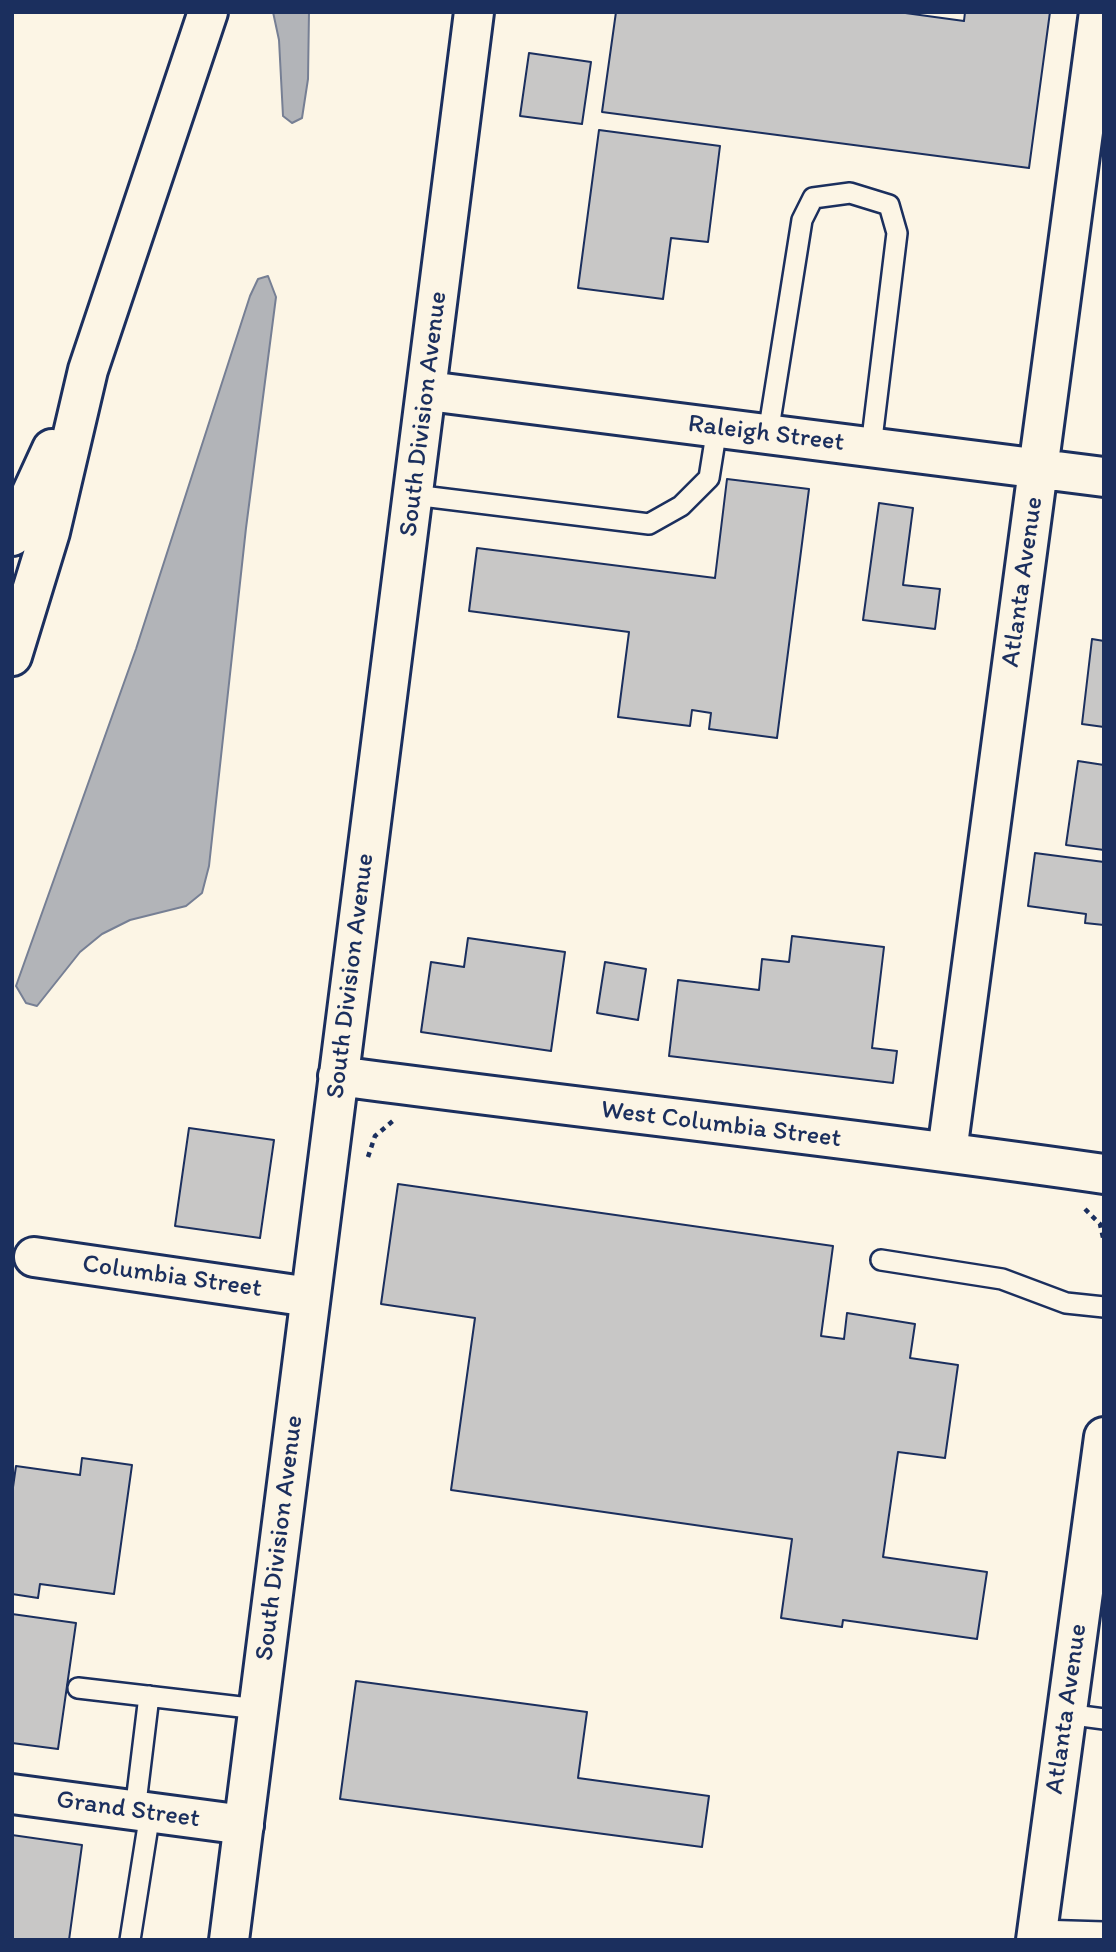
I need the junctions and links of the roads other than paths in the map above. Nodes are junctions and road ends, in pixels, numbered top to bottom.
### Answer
1 (208, 12) edge
2 (474, 12) edge
3 (1099, 12) edge
4 (88, 370) junction
5 (428, 391) junction
6 (717, 428) junction
7 (768, 434) junction
8 (871, 447) junction
9 (1038, 469) junction
10 (1104, 477) edge
11 (414, 495) junction
12 (12, 537) edge
13 (12, 656) edge
14 (338, 1076) junction
15 (947, 1152) junction
16 (1104, 1174) edge
17 (34, 1256) dead end
18 (881, 1260) dead end
19 (310, 1297) junction
20 (1104, 1307) edge
21 (1104, 1437) edge
22 (1103, 1442) edge
23 (78, 1688) dead end
24 (149, 1696) junction
25 (258, 1709) junction
26 (1066, 1714) junction
27 (1104, 1719) edge
28 (12, 1794) edge
29 (142, 1812) junction
30 (244, 1825) junction
31 (1104, 1931) edge
32 (1037, 1935) edge
33 (130, 1940) edge
34 (229, 1940) edge

1 - 4 main road
2 - 5 main road, South Division Avenue
3 - 9 main road, Atlanta Avenue
4 - 12 main road
4 - 13 main road
5 - 6 main road, Raleigh Street
5 - 11 main road, South Division Avenue
6 - 7 main road, Raleigh Street
6 - 11 lane
7 - 8 main road, Raleigh Street
7 - 8 lane
8 - 9 main road, Raleigh Street
9 - 10 main road, Raleigh Street
9 - 15 main road, Atlanta Avenue
11 - 14 main road, South Division Avenue
14 - 15 main road, West Columbia Street
14 - 19 main road, South Division Avenue
15 - 16 main road, West Columbia Street
17 - 19 main road, Columbia Street
18 - 20 lane
19 - 25 main road, South Division Avenue
21 - 22 main road, Atlanta Avenue
22 - 26 main road, Atlanta Avenue
23 - 24 lane
24 - 25 lane
24 - 29 lane
25 - 30 main road, South Division Avenue
26 - 27 lane
26 - 32 main road, Atlanta Avenue
28 - 29 main road, Grand Street
29 - 30 main road, Grand Street
29 - 33 lane
30 - 34 main road, South Division Avenue
31 - 32 lane

